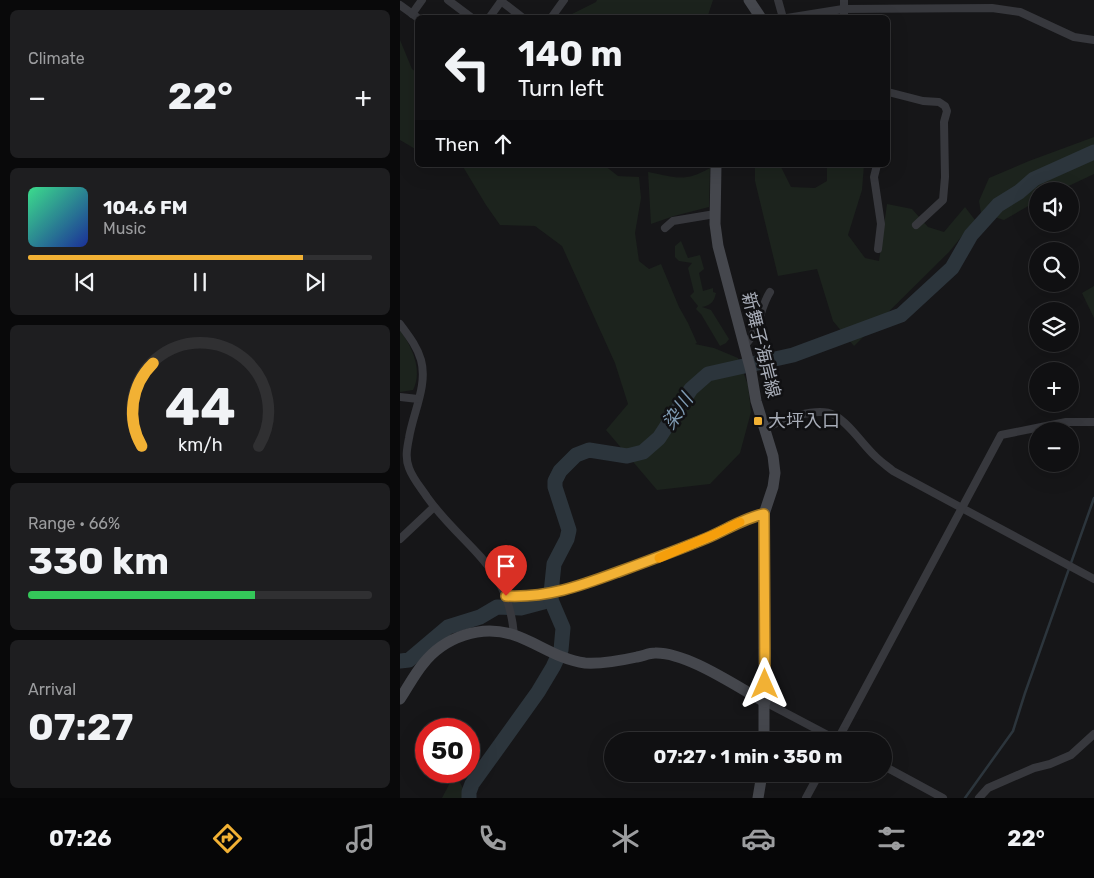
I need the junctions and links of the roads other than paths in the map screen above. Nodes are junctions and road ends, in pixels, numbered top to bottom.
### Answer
1 (422, 0) edge
2 (448, 0) edge
3 (564, 0) edge
4 (749, 0) edge
5 (778, 0) edge
6 (844, 0) edge
7 (502, 1) edge
8 (400, 5) edge
9 (843, 9) junction
10 (415, 15) edge
11 (468, 15) edge
12 (491, 15) edge
13 (519, 15) edge
14 (553, 15) edge
15 (759, 15) edge
16 (782, 15) edge
17 (802, 15) edge
18 (844, 15) edge
19 (415, 16) edge
20 (1094, 40) edge
21 (890, 93) edge
22 (716, 167) edge
23 (877, 167) edge
24 (716, 214) junction
25 (916, 225) dead end
26 (664, 228) dead end
27 (878, 249) dead end
28 (770, 292) dead end
29 (400, 324) edge
30 (745, 350) junction
31 (400, 397) edge
32 (418, 399) junction
33 (1094, 422) edge
34 (765, 429) junction
35 (434, 507) junction
36 (962, 509) junction
37 (764, 514) junction
38 (400, 539) edge
39 (1094, 579) edge
40 (507, 598) junction
41 (514, 635) junction
42 (400, 699) edge
43 (765, 702) junction
44 (764, 732) edge
45 (821, 732) edge
46 (843, 732) edge
47 (1094, 734) edge
48 (892, 770) edge
49 (761, 782) edge
50 (815, 782) edge
51 (758, 798) edge
52 (806, 798) edge
53 (943, 798) edge
54 (979, 798) edge

1 - 10 street
2 - 11 street
3 - 14 street
4 - 15 main road
5 - 16 street
6 - 9 street
7 - 12 street
7 - 13 street
8 - 19 street
9 - 17 street
9 - 18 street
9 - 20 street
21 - 25 street
22 - 24 main road, 新舞子海岸線
23 - 27 street
24 - 26 street
24 - 30 main road, 新舞子海岸線
28 - 30 street
29 - 32 street
30 - 34 main road, 新舞子海岸線
31 - 32 street
32 - 35 street
33 - 36 street
34 - 36 street
34 - 37 main road, 新舞子海岸線
35 - 38 street
35 - 40 street
36 - 39 street
36 - 46 street
37 - 40 street
37 - 43 main road, 新舞子海岸線
40 - 41 street
41 - 42 main road
41 - 43 main road
43 - 44 main road, 新舞子海岸線
43 - 45 street
47 - 54 street
48 - 53 street
49 - 51 main road
50 - 52 street

